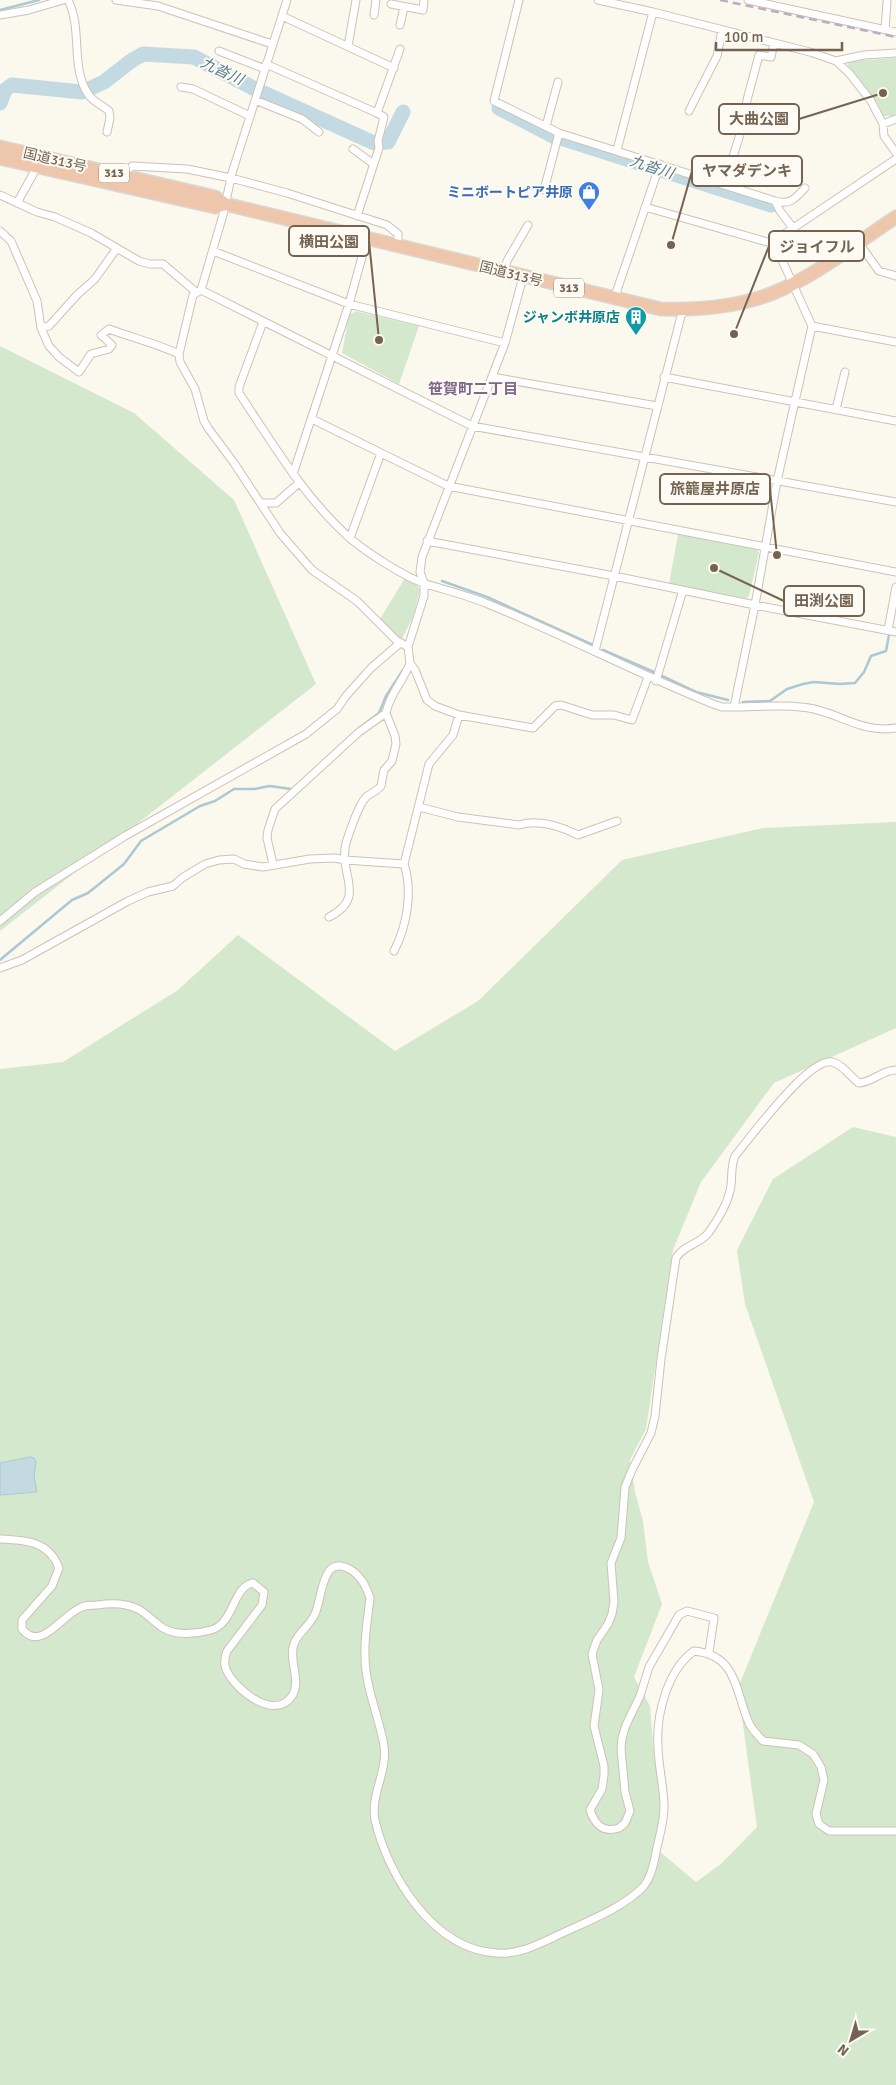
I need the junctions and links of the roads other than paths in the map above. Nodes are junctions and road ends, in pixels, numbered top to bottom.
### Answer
1 (63, 0) edge
2 (68, 0) edge
3 (116, 0) edge
4 (287, 0) edge
5 (356, 0) edge
6 (376, 0) edge
7 (424, 0) edge
8 (519, 0) edge
9 (598, 0) edge
10 (748, 0) edge
11 (887, 2) dead end
12 (391, 4) dead end
13 (404, 7) junction
14 (653, 12) junction
15 (0, 15) edge
16 (374, 15) dead end
17 (282, 16) junction
18 (400, 25) dead end
19 (722, 30) junction
20 (885, 30) junction
21 (896, 32) edge
22 (774, 43) junction
23 (272, 44) junction
24 (348, 46) junction
25 (400, 49) dead end
26 (220, 51) dead end
27 (896, 53) edge
28 (836, 61) junction
29 (266, 66) junction
30 (394, 68) junction
31 (558, 82) dead end
32 (181, 88) dead end
33 (257, 93) junction
34 (689, 111) dead end
35 (377, 113) junction
36 (250, 116) junction
37 (896, 119) edge
38 (883, 124) junction
39 (546, 126) junction
40 (107, 132) dead end
41 (319, 132) dead end
42 (559, 132) junction
43 (0, 147) edge
44 (353, 149) dead end
45 (617, 150) junction
46 (896, 153) edge
47 (0, 158) edge
48 (896, 159) edge
49 (372, 163) junction
50 (37, 167) junction
51 (658, 168) junction
52 (122, 175) junction
53 (231, 178) junction
54 (724, 184) junction
55 (805, 188) dead end
56 (544, 190) dead end
57 (0, 195) edge
58 (775, 202) junction
59 (17, 203) junction
60 (226, 204) junction
61 (645, 207) junction
62 (357, 216) junction
63 (896, 217) edge
64 (528, 225) dead end
65 (793, 228) junction
66 (0, 231) edge
67 (368, 239) junction
68 (858, 242) junction
69 (771, 243) junction
70 (398, 247) junction
71 (116, 248) junction
72 (212, 251) junction
73 (504, 272) junction
74 (896, 276) edge
75 (523, 277) junction
76 (792, 284) junction
77 (198, 291) junction
78 (614, 298) junction
79 (349, 304) junction
80 (685, 310) junction
81 (263, 322) junction
82 (812, 326) junction
83 (41, 328) junction
84 (896, 342) edge
85 (505, 343) junction
86 (179, 354) junction
87 (332, 357) junction
88 (845, 372) dead end
89 (664, 377) junction
90 (492, 378) junction
91 (794, 401) junction
92 (657, 406) junction
93 (836, 409) junction
94 (312, 419) junction
95 (896, 421) edge
96 (472, 426) junction
97 (380, 453) junction
98 (644, 457) junction
99 (293, 474) junction
100 (777, 481) junction
101 (299, 483) junction
102 (448, 486) junction
103 (896, 502) edge
104 (262, 503) junction
105 (629, 519) junction
106 (350, 538) junction
107 (427, 541) junction
108 (765, 547) junction
109 (896, 572) edge
110 (614, 576) junction
111 (424, 583) junction
112 (896, 587) edge
113 (682, 590) junction
114 (755, 605) junction
115 (888, 630) junction
116 (896, 632) edge
117 (400, 643) junction
118 (408, 647) junction
119 (595, 652) junction
120 (410, 663) junction
121 (648, 677) junction
122 (656, 681) junction
123 (734, 708) junction
124 (386, 713) junction
125 (459, 716) junction
126 (896, 728) edge
127 (419, 807) junction
128 (617, 821) dead end
129 (344, 860) junction
130 (273, 864) junction
131 (404, 864) junction
132 (329, 917) dead end
133 (0, 920) edge
134 (394, 951) dead end
135 (0, 968) edge
136 (896, 1070) edge
137 (0, 1539) edge
138 (709, 1652) junction
139 (896, 1831) edge

1 - 15 street
2 - 40 street
3 - 23 street
4 - 17 street
5 - 24 street
6 - 16 street
7 - 13 street
8 - 39 street
9 - 14 street
10 - 20 street
11 - 20 street
12 - 13 street
13 - 18 street
14 - 19 street
14 - 45 street
17 - 23 street
17 - 24 street
19 - 22 street
19 - 34 street
20 - 21 street
22 - 28 street
22 - 54 street
23 - 29 street
24 - 30 street
25 - 30 street
26 - 29 street
27 - 28 street
28 - 38 street
29 - 33 street
29 - 35 street
30 - 35 street
31 - 39 street
32 - 36 street
33 - 36 street
33 - 41 street
35 - 49 street
36 - 53 street
37 - 38 street
38 - 46 street
39 - 42 street
42 - 45 street
42 - 56 street
43 - 52 highway, 国道313号 / 313
44 - 49 street
45 - 51 street
47 - 50 highway, 国道313号 / 313
48 - 65 street
49 - 62 street
50 - 59 street
50 - 60 highway, 国道313号 / 313
51 - 54 street
51 - 61 street
52 - 53 street
52 - 60 highway, 国道313号 / 313
53 - 60 street
53 - 62 street
54 - 58 street
55 - 58 street
57 - 59 street
58 - 65 street
59 - 71 street
60 - 67 highway, 国道313号 / 313
60 - 72 street
61 - 69 street
61 - 78 street
62 - 70 street
63 - 68 highway, 国道313号 / 313
64 - 73 street
65 - 69 street
66 - 83 street
67 - 70 highway, 国道313号 / 313
67 - 79 street
68 - 74 street
68 - 76 highway, 国道313号 / 313
69 - 76 street
70 - 73 highway, 国道313号 / 313
71 - 77 street
71 - 83 street
72 - 77 street
72 - 79 street
73 - 75 highway, 国道313号 / 313
75 - 78 highway, 国道313号 / 313
75 - 85 street
76 - 80 highway, 国道313号 / 313
76 - 82 street
77 - 81 street
77 - 86 street
78 - 80 highway, 国道313号 / 313
79 - 85 street
79 - 87 street
80 - 89 street
81 - 87 street
81 - 99 street
82 - 84 street
82 - 91 street
83 - 86 street
85 - 90 street
86 - 104 street
87 - 94 street
87 - 96 street
88 - 93 street
89 - 91 street
89 - 92 street
90 - 92 street
90 - 96 street
91 - 93 street
91 - 100 street
92 - 98 street
93 - 95 street
94 - 97 street
94 - 99 street
96 - 98 street
96 - 102 street
97 - 102 street
97 - 106 street
98 - 100 street
98 - 105 street
99 - 101 street
100 - 103 street
100 - 108 street
101 - 104 street
101 - 106 street
102 - 105 street
102 - 107 street
104 - 117 street
105 - 108 street
105 - 110 street
106 - 111 street
107 - 110 street
107 - 111 street
108 - 109 street
108 - 114 street
110 - 113 street
110 - 119 street
111 - 118 street
111 - 119 street
112 - 115 street
113 - 114 street
113 - 122 street
114 - 115 street
114 - 123 street
115 - 116 street
117 - 118 street
117 - 133 street
118 - 120 street
119 - 121 street
120 - 124 street
120 - 125 street
121 - 122 street
121 - 125 street
122 - 123 street
123 - 126 street
124 - 129 street
124 - 130 street
125 - 127 street
127 - 128 street
127 - 131 street
129 - 130 street
129 - 131 street
129 - 132 street
130 - 135 street
131 - 134 street
136 - 138 street
137 - 138 street
138 - 139 street

